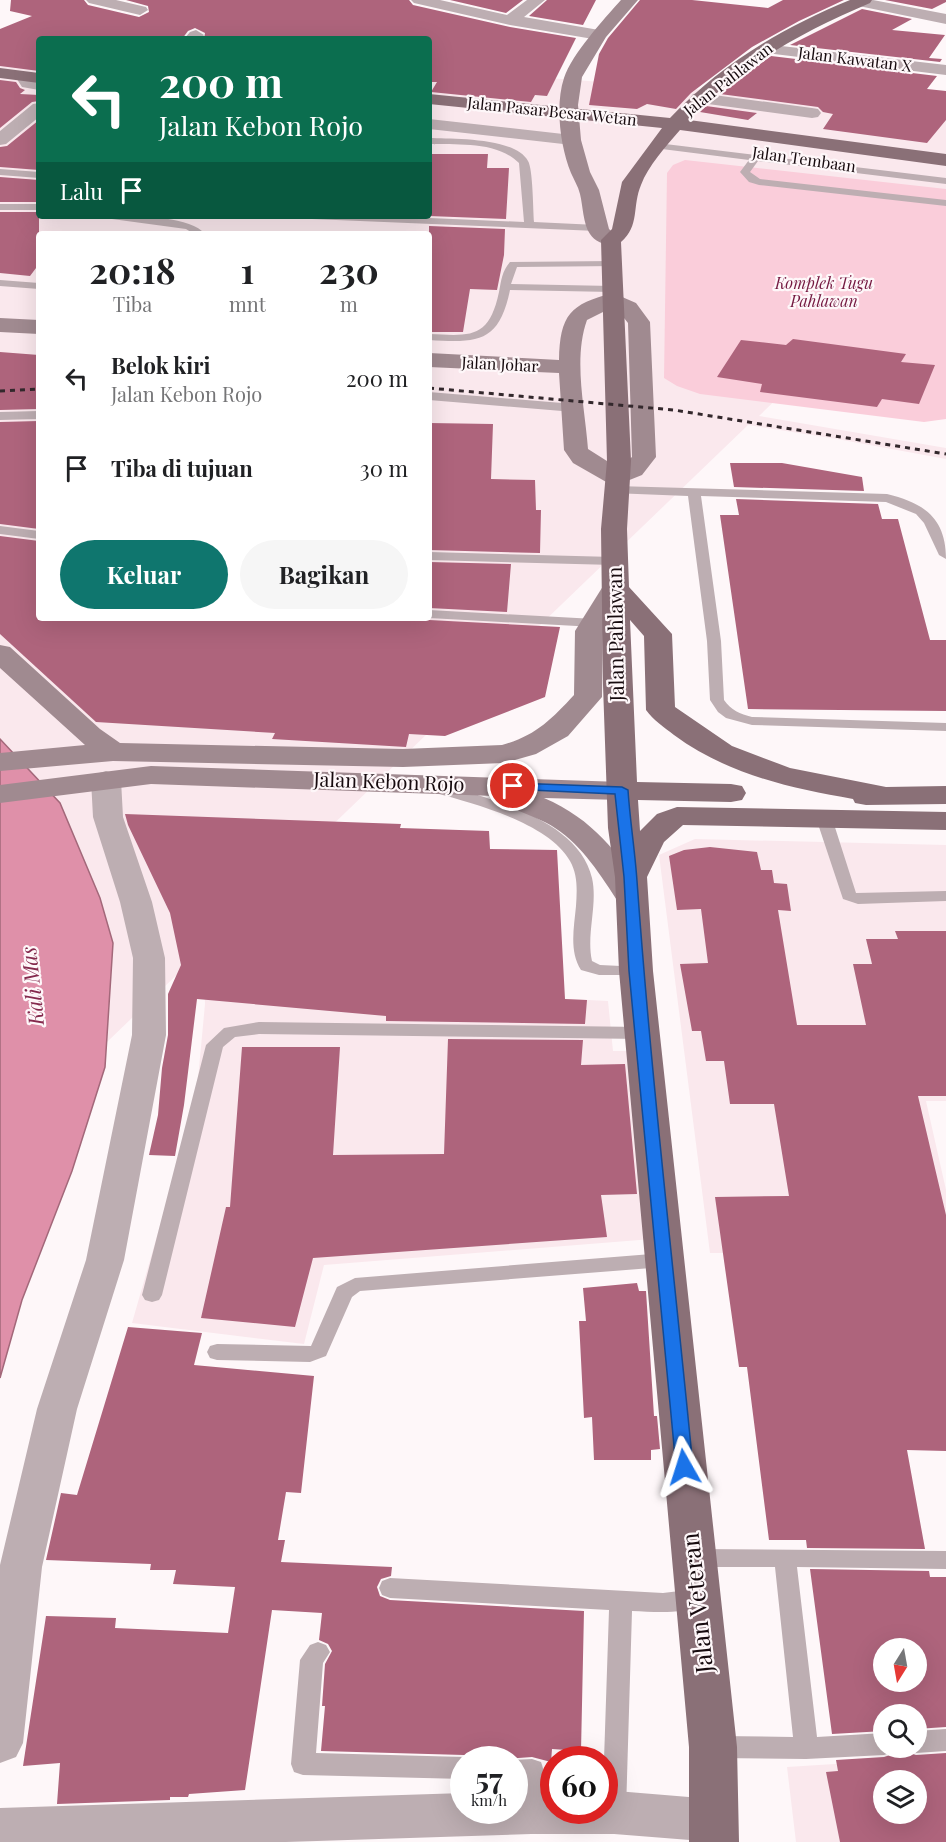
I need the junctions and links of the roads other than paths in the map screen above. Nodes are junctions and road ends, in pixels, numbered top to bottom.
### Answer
1 (94, 0) edge
2 (419, 0) edge
3 (537, 0) edge
4 (630, 0) edge
5 (862, 1) edge
6 (140, 10) dead end
7 (946, 19) edge
8 (510, 20) junction
9 (599, 35) junction
10 (764, 49) junction
11 (0, 60) edge
12 (36, 64) edge
13 (739, 67) junction
14 (761, 70) dead end
15 (946, 70) edge
16 (0, 73) edge
17 (31, 77) edge
18 (699, 98) junction
19 (432, 100) edge
20 (36, 110) edge
21 (812, 113) dead end
22 (432, 116) edge
23 (432, 124) edge
24 (571, 128) junction
25 (664, 137) junction
26 (0, 140) edge
27 (432, 141) edge
28 (756, 158) junction
29 (946, 160) edge
30 (0, 172) edge
31 (36, 175) edge
32 (946, 179) edge
33 (946, 203) edge
34 (0, 207) edge
35 (36, 207) edge
36 (138, 219) edge
37 (384, 219) edge
38 (172, 223) junction
39 (529, 225) junction
40 (166, 231) edge
41 (197, 231) edge
42 (604, 234) junction
43 (613, 264) junction
44 (0, 283) edge
45 (36, 286) edge
46 (505, 287) junction
47 (612, 294) junction
48 (0, 325) edge
49 (36, 327) edge
50 (432, 337) edge
51 (432, 360) edge
52 (571, 367) junction
53 (432, 396) edge
54 (574, 408) junction
55 (36, 415) edge
56 (0, 416) edge
57 (617, 484) junction
58 (694, 492) junction
59 (0, 530) edge
60 (36, 535) edge
61 (946, 555) edge
62 (432, 556) edge
63 (615, 575) junction
64 (432, 614) edge
65 (595, 623) junction
66 (0, 653) edge
67 (946, 727) edge
68 (0, 762) edge
69 (101, 771) junction
70 (414, 783) junction
71 (470, 785) junction
72 (622, 790) junction
73 (0, 794) edge
74 (946, 795) edge
75 (887, 796) junction
76 (824, 818) junction
77 (946, 820) edge
78 (631, 887) junction
79 (946, 896) edge
80 (636, 971) junction
81 (642, 1033) junction
82 (664, 1260) junction
83 (152, 1295) dead end
84 (217, 1352) dead end
85 (693, 1558) junction
86 (785, 1558) junction
87 (946, 1560) edge
88 (390, 1588) dead end
89 (621, 1599) junction
90 (697, 1599) junction
91 (318, 1652) dead end
92 (946, 1740) edge
93 (927, 1741) edge
94 (0, 1743) edge
95 (873, 1745) edge
96 (616, 1746) edge
97 (713, 1747) junction
98 (806, 1748) junction
99 (450, 1768) edge
100 (528, 1770) edge
101 (531, 1812) junction
102 (540, 1812) edge
103 (618, 1813) edge
104 (0, 1830) edge
105 (714, 1831) edge

1 - 6 street
2 - 8 street
3 - 8 street
4 - 9 main road
5 - 7 street
5 - 10 main road, Jalan Pahlawan
8 - 9 street
9 - 24 main road
10 - 13 main road, Jalan Pahlawan
10 - 15 street, Jalan Kawatan X
11 - 12 main road
13 - 14 street
13 - 18 main road, Jalan Pahlawan
16 - 17 main road
18 - 21 street
18 - 25 main road, Jalan Pahlawan
19 - 24 main road, Jalan Pasar Besar Wetan
20 - 26 street
22 - 24 main road, Jalan Pasar Besar Wetan
23 - 24 street
24 - 25 main road, Jalan Pasar Besar Wetan
24 - 42 main road
25 - 28 lane
25 - 29 main road, Jalan Tembaan
25 - 32 main road, Jalan Tembaan
25 - 42 main road, Jalan Pahlawan
27 - 39 lane
28 - 32 lane
28 - 33 lane
30 - 31 lane
34 - 35 lane
36 - 38 lane
37 - 39 lane
38 - 40 lane
38 - 41 lane
39 - 42 lane
42 - 43 main road
43 - 46 lane
43 - 47 main road
44 - 45 lane
46 - 47 lane
46 - 50 lane
47 - 52 main road
47 - 57 main road
48 - 49 main road
51 - 52 main road, Jalan Johar
52 - 54 main road
53 - 54 lane
54 - 57 main road
55 - 56 lane
57 - 58 lane
57 - 63 main road, Jalan Pahlawan
58 - 61 lane
58 - 67 lane
59 - 60 lane
62 - 63 lane
63 - 65 main road, Jalan Kebon Rojo
63 - 72 main road, Jalan Pahlawan
63 - 75 main road
64 - 65 lane
65 - 69 main road, Jalan Kebon Rojo
66 - 69 main road
68 - 69 main road, Jalan Kebon Rojo
69 - 70 main road, Jalan Kebon Rojo
69 - 73 main road
69 - 94 street
70 - 71 main road, Jalan Kebon Rojo
70 - 80 lane
71 - 72 main road, Jalan Kebon Rojo
71 - 78 main road
72 - 75 main road, Jalan Kebon Rojo
72 - 78 main road, Jalan Veteran
74 - 75 main road, Jalan Kebon Rojo
76 - 77 main road
76 - 78 main road
76 - 79 lane
78 - 80 main road, Jalan Veteran
80 - 81 main road, Jalan Veteran
81 - 82 main road, Jalan Veteran
81 - 83 lane
82 - 84 lane
82 - 85 main road, Jalan Veteran
85 - 86 lane
85 - 90 main road, Jalan Veteran
86 - 87 lane
86 - 98 lane
88 - 89 lane
89 - 90 lane
89 - 96 lane
90 - 97 main road, Jalan Veteran
91 - 99 lane
92 - 93 lane
95 - 98 lane
97 - 98 lane
97 - 105 main road, Jalan Veteran
100 - 101 lane
101 - 102 street
101 - 104 street
103 - 105 street

